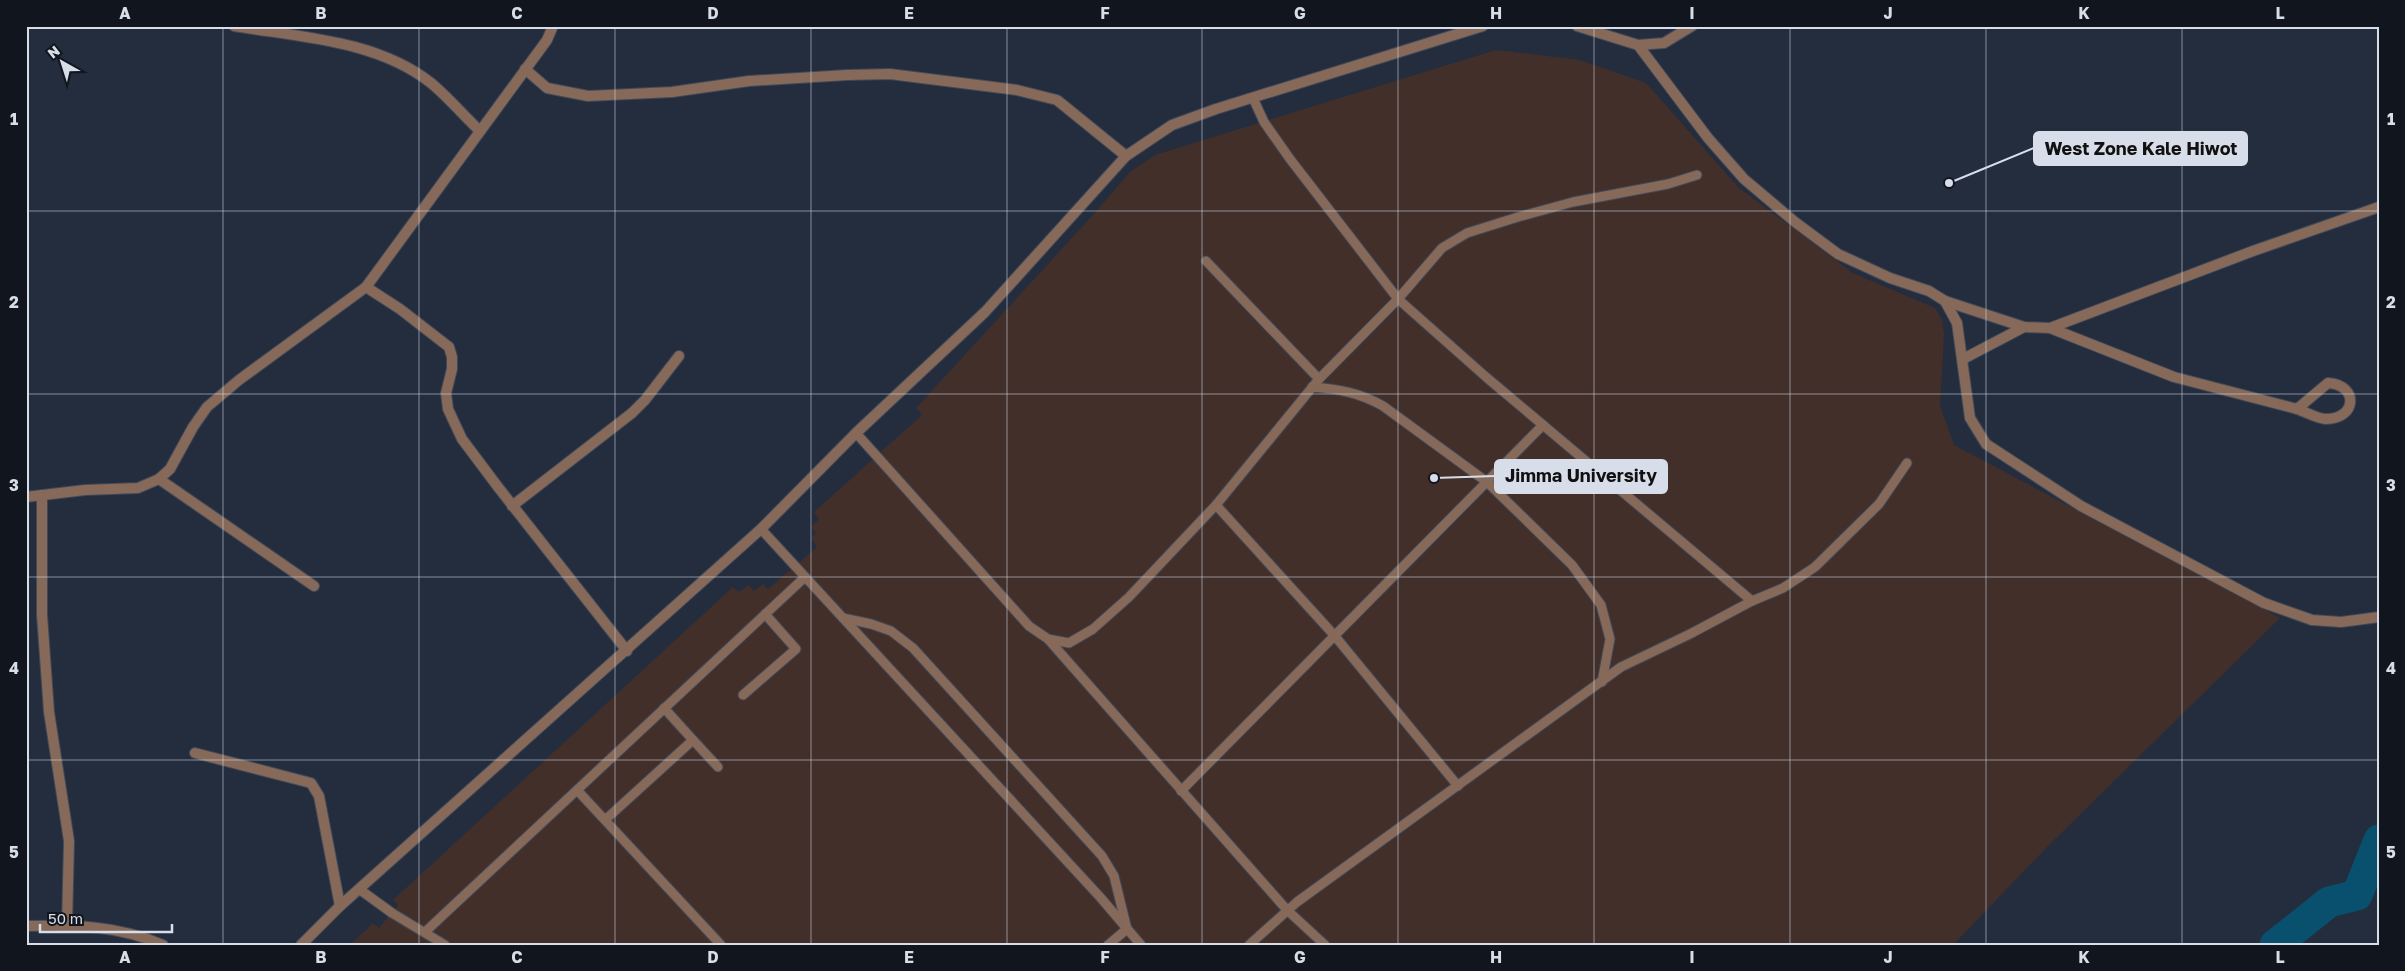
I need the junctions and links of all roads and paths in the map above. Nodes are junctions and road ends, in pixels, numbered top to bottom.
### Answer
1 (234, 26) edge
2 (553, 26) edge
3 (1483, 26) edge
4 (1577, 26) edge
5 (1692, 26) edge
6 (1638, 46) junction
7 (525, 69) junction
8 (1253, 98) junction
9 (480, 132) junction
10 (1126, 156) junction
11 (1697, 175) dead end
12 (2379, 207) edge
13 (1206, 261) dead end
14 (366, 287) junction
15 (1398, 299) junction
16 (1945, 301) junction
17 (2024, 327) junction
18 (2050, 328) junction
19 (679, 356) dead end
20 (1963, 359) junction
21 (1319, 379) junction
22 (1312, 387) junction
23 (2297, 409) junction
24 (1543, 425) junction
25 (856, 433) junction
26 (1907, 463) dead end
27 (159, 479) junction
28 (1487, 482) junction
29 (42, 495) junction
30 (26, 497) edge
31 (1216, 505) junction
32 (512, 506) junction
33 (761, 530) junction
34 (804, 577) junction
35 (314, 586) dead end
36 (1752, 601) junction
37 (765, 614) junction
38 (2379, 617) edge
39 (843, 618) junction
40 (1334, 635) junction
41 (1048, 638) junction
42 (627, 650) junction
43 (1602, 682) junction
44 (743, 695) dead end
45 (664, 708) junction
46 (693, 740) junction
47 (195, 753) dead end
48 (718, 767) dead end
49 (1458, 786) junction
50 (577, 790) junction
51 (1180, 791) junction
52 (605, 820) junction
53 (359, 889) junction
54 (340, 906) junction
55 (1287, 910) junction
56 (26, 926) edge
57 (67, 926) junction
58 (1127, 929) junction
59 (425, 932) junction
60 (163, 945) edge
61 (301, 945) edge
62 (445, 945) edge
63 (721, 945) edge
64 (1108, 945) edge
65 (1140, 945) edge
66 (1249, 945) edge
67 (1326, 945) edge

1 - 9 street
2 - 7 street
3 - 8 street
4 - 6 street
5 - 6 street
6 - 16 street
7 - 9 street
7 - 10 street
8 - 10 street
8 - 15 lane
9 - 14 street
10 - 25 street
11 - 15 lane
12 - 18 street
13 - 21 lane
14 - 27 street
14 - 32 street
15 - 21 lane
15 - 24 lane
16 - 17 street
16 - 20 street
17 - 18 street
17 - 20 street
18 - 23 street
19 - 32 street
20 - 38 street
21 - 22 lane
22 - 28 lane
22 - 31 lane
23 - 23 street
24 - 28 lane
24 - 36 lane
25 - 33 street
25 - 41 lane
26 - 36 lane
27 - 29 street
27 - 35 street
28 - 40 lane
28 - 43 lane
29 - 30 street
29 - 57 street
31 - 40 lane
31 - 41 lane
32 - 42 street
33 - 34 lane
33 - 42 street
34 - 37 lane
34 - 39 lane
36 - 43 lane
37 - 44 lane
37 - 45 lane
39 - 58 lane
39 - 58 lane
40 - 49 lane
40 - 51 lane
41 - 51 lane
42 - 53 street
43 - 49 lane
45 - 46 lane
45 - 50 lane
46 - 48 lane
46 - 52 lane
47 - 54 street
49 - 55 lane
50 - 52 lane
50 - 59 lane
51 - 55 lane
52 - 63 lane
53 - 54 street
53 - 59 lane
54 - 61 street
55 - 66 lane
55 - 67 lane
56 - 57 street
57 - 60 street
58 - 64 lane
58 - 65 lane
59 - 62 lane

